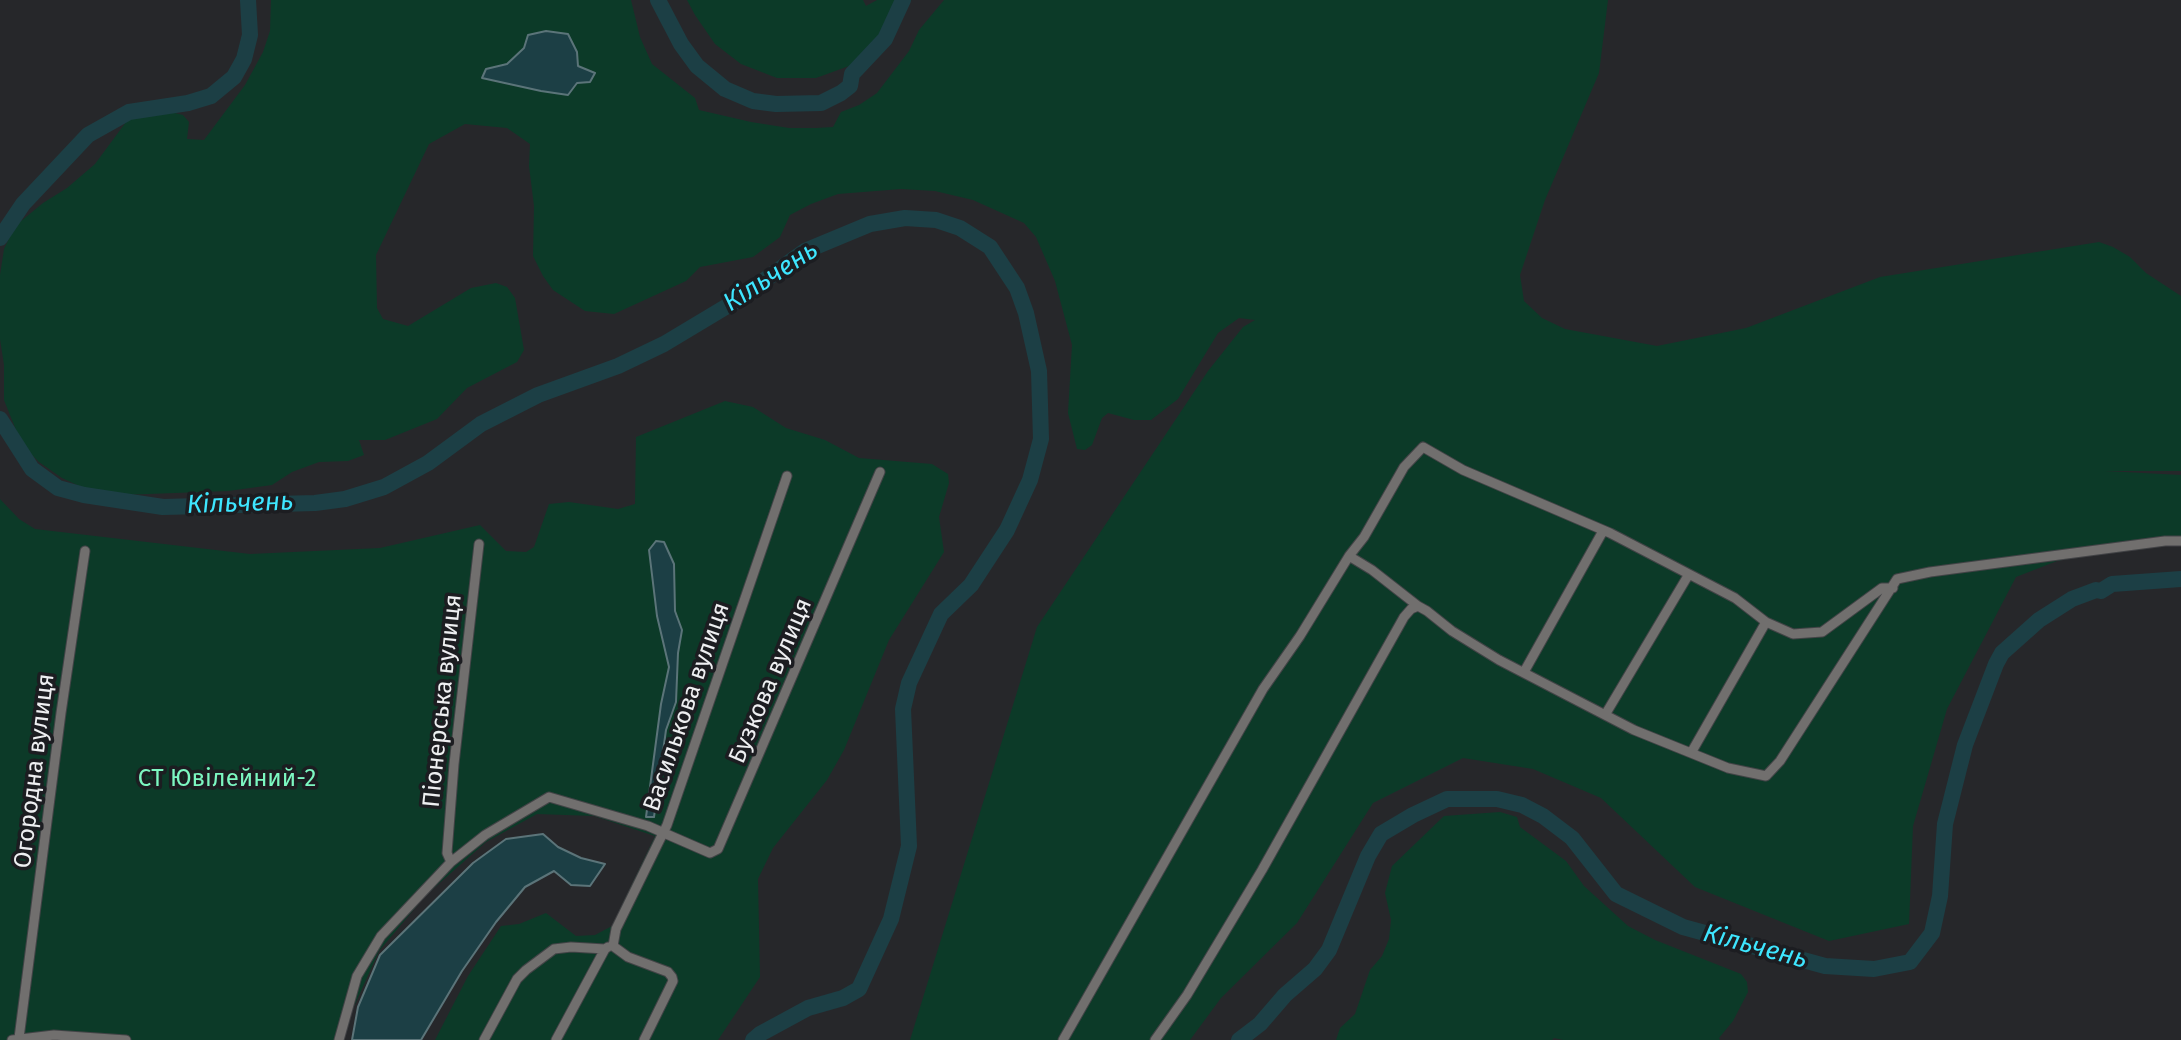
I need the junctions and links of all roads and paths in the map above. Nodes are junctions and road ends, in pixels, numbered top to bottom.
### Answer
1 (880, 472) dead end
2 (787, 477) dead end
3 (1604, 531) junction
4 (2181, 541) edge
5 (479, 544) dead end
6 (85, 551) dead end
7 (1349, 556) junction
8 (1689, 574) junction
9 (1894, 588) junction
10 (1418, 606) junction
11 (1766, 622) junction
12 (1524, 672) junction
13 (1605, 715) junction
14 (1691, 753) junction
15 (663, 833) junction
16 (452, 862) junction
17 (609, 947) junction
18 (15, 1039) edge
19 (126, 1040) edge
20 (339, 1040) edge
21 (484, 1040) edge
22 (556, 1040) edge
23 (644, 1040) edge
24 (1063, 1040) edge
25 (1155, 1040) edge

1 - 15 street, Бузкова вулиця
2 - 15 street, Василькова вулиця
3 - 7 street
3 - 8 street
3 - 12 street
4 - 9 street
5 - 16 street, Піонерська вулиця
6 - 18 street, Огородна вулиця
7 - 10 street
7 - 24 street
8 - 11 street
8 - 13 street
9 - 11 street
9 - 14 street
10 - 12 street
10 - 25 street
11 - 14 street
12 - 13 street
13 - 14 street
15 - 16 street, Бузкова вулиця
15 - 17 street, Василькова вулиця
16 - 20 street
17 - 21 street
17 - 22 street, Василькова вулиця
17 - 23 street
18 - 19 street

